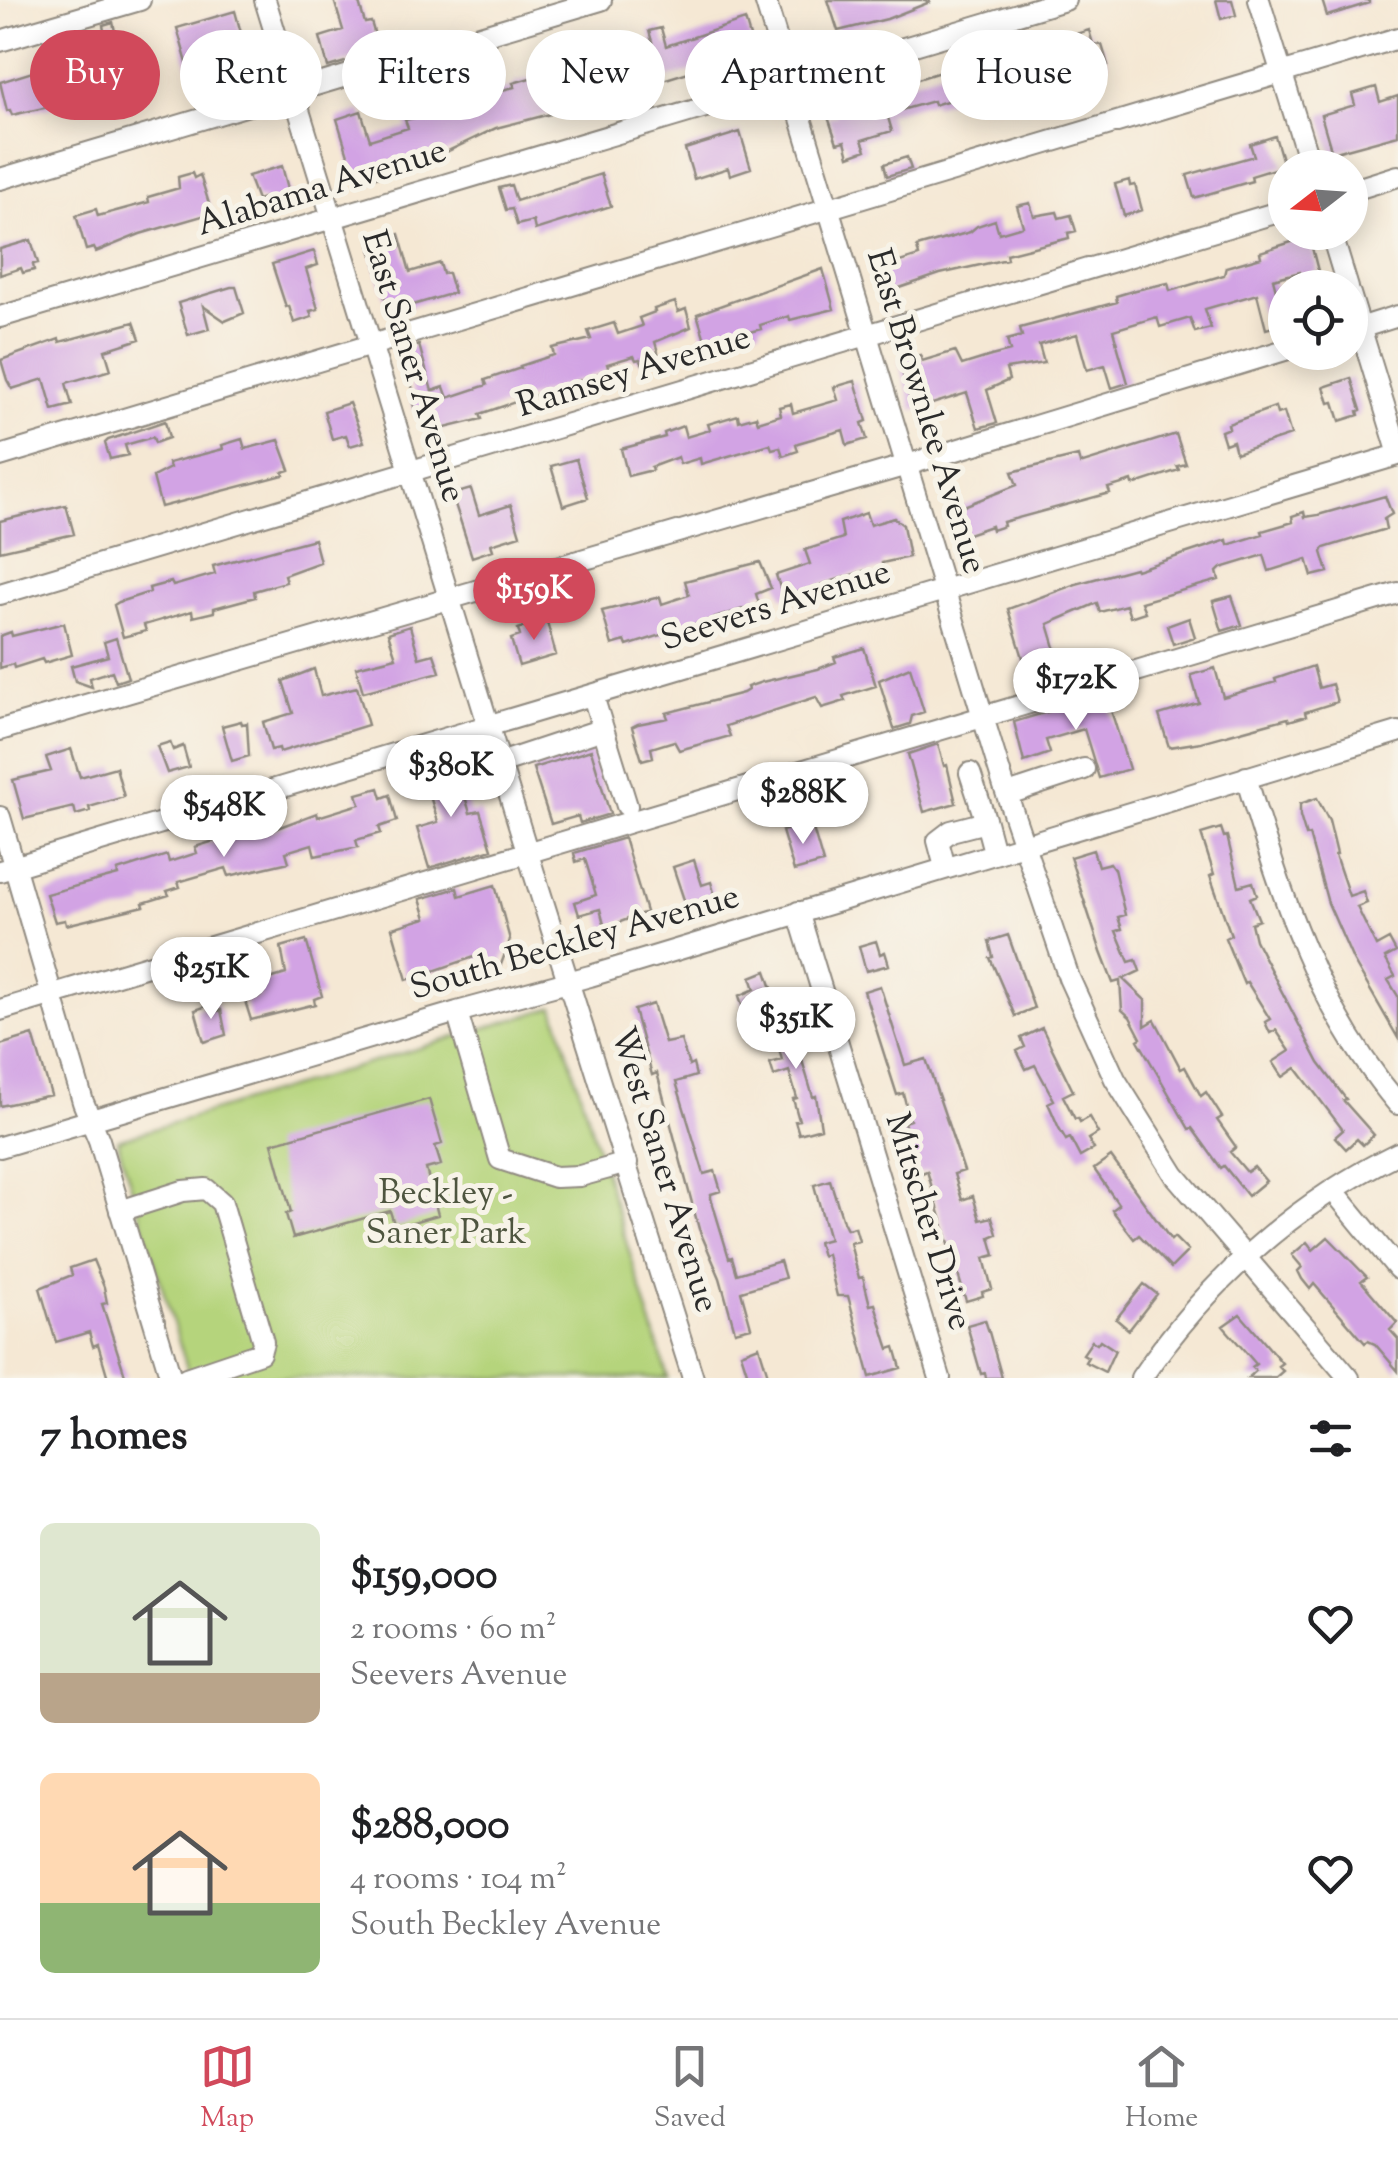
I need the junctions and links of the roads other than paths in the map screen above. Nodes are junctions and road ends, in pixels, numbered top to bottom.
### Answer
1 (140, 0) edge
2 (266, 0) edge
3 (601, 0) edge
4 (764, 0) edge
5 (1065, 0) edge
6 (1259, 0) edge
7 (275, 30) edge
8 (773, 30) edge
9 (1398, 38) edge
10 (0, 42) edge
11 (921, 43) edge
12 (1282, 72) junction
13 (322, 85) edge
14 (685, 113) edge
15 (201, 120) edge
16 (302, 120) edge
17 (800, 120) edge
18 (1306, 150) edge
19 (1398, 176) edge
20 (0, 178) edge
21 (1368, 185) edge
22 (828, 210) junction
23 (1268, 215) edge
24 (332, 220) junction
25 (1398, 316) edge
26 (0, 318) edge
27 (1368, 325) edge
28 (866, 336) junction
29 (371, 345) junction
30 (1268, 355) edge
31 (1368, 366) edge
32 (1398, 453) edge
33 (0, 456) edge
34 (908, 464) junction
35 (411, 474) junction
36 (946, 590) junction
37 (1398, 593) edge
38 (0, 594) edge
39 (450, 598) junction
40 (593, 696) junction
41 (984, 718) junction
42 (489, 727) junction
43 (603, 728) junction
44 (0, 730) edge
45 (1398, 732) edge
46 (500, 763) junction
47 (1084, 768) dead end
48 (970, 773) dead end
49 (1246, 777) junction
50 (1006, 790) junction
51 (977, 794) junction
52 (627, 806) dead end
53 (0, 817) edge
54 (986, 822) junction
55 (1024, 844) junction
56 (994, 852) junction
57 (528, 854) junction
58 (945, 866) junction
59 (7, 869) edge
60 (798, 912) junction
61 (570, 981) junction
62 (51, 996) junction
63 (0, 1010) edge
64 (457, 1012) junction
65 (1398, 1104) edge
66 (90, 1121) junction
67 (0, 1147) edge
68 (1398, 1153) edge
69 (627, 1163) junction
70 (1333, 1190) junction
71 (120, 1211) junction
72 (1244, 1258) junction
73 (1398, 1269) edge
74 (170, 1378) edge
75 (186, 1378) edge
76 (693, 1378) edge
77 (940, 1378) edge
78 (1142, 1378) edge
79 (1349, 1378) edge

1 - 10 street
2 - 7 street, East Saner Avenue
3 - 13 street
4 - 8 street, East Brownlee Avenue
5 - 11 street, Alabama Avenue
6 - 12 street
9 - 12 street
12 - 18 street
12 - 22 street
14 - 24 street, Alabama Avenue
15 - 20 street
16 - 24 street, East Saner Avenue
17 - 22 street, East Brownlee Avenue
19 - 21 street
22 - 28 street, East Brownlee Avenue
22 - 29 street
23 - 28 street, Ramsey Avenue
24 - 26 street, Alabama Avenue
24 - 29 street, East Saner Avenue
25 - 27 street
28 - 34 street, East Brownlee Avenue
28 - 35 street, Ramsey Avenue
29 - 33 street
29 - 35 street, East Saner Avenue
30 - 34 street
31 - 32 street
32 - 36 street, Seevers Avenue
34 - 36 street, East Brownlee Avenue
34 - 39 street
35 - 38 street, Ramsey Avenue
35 - 39 street, East Saner Avenue
36 - 40 street, Seevers Avenue
36 - 41 street, East Brownlee Avenue
37 - 41 street
39 - 42 street, East Saner Avenue
39 - 44 street
40 - 42 street, Seevers Avenue
40 - 43 street
41 - 50 street, East Brownlee Avenue
41 - 57 street
42 - 46 street, East Saner Avenue
42 - 59 street, Seevers Avenue
43 - 46 street
43 - 52 street
45 - 49 street, South Beckley Avenue
46 - 57 street, East Saner Avenue
47 - 50 street
48 - 51 street
49 - 55 street, South Beckley Avenue
49 - 65 street
50 - 51 street
50 - 55 street, East Brownlee Avenue
51 - 54 street
53 - 59 street
54 - 56 street
54 - 58 street
55 - 56 street, South Beckley Avenue
55 - 72 street, East Brownlee Avenue
56 - 58 street, South Beckley Avenue
57 - 61 street, East Saner Avenue
57 - 62 street
58 - 60 street, South Beckley Avenue
59 - 62 street
60 - 61 street, South Beckley Avenue
60 - 77 street, Mitscher Drive
61 - 64 street, South Beckley Avenue
61 - 69 street, West Saner Avenue
62 - 63 street
62 - 66 street
64 - 66 street, South Beckley Avenue
64 - 69 street
66 - 67 street, South Beckley Avenue
66 - 71 street
68 - 70 street
69 - 76 street, West Saner Avenue
70 - 72 street
70 - 73 street
71 - 74 street
71 - 75 street
72 - 78 street
72 - 79 street, East Brownlee Avenue

